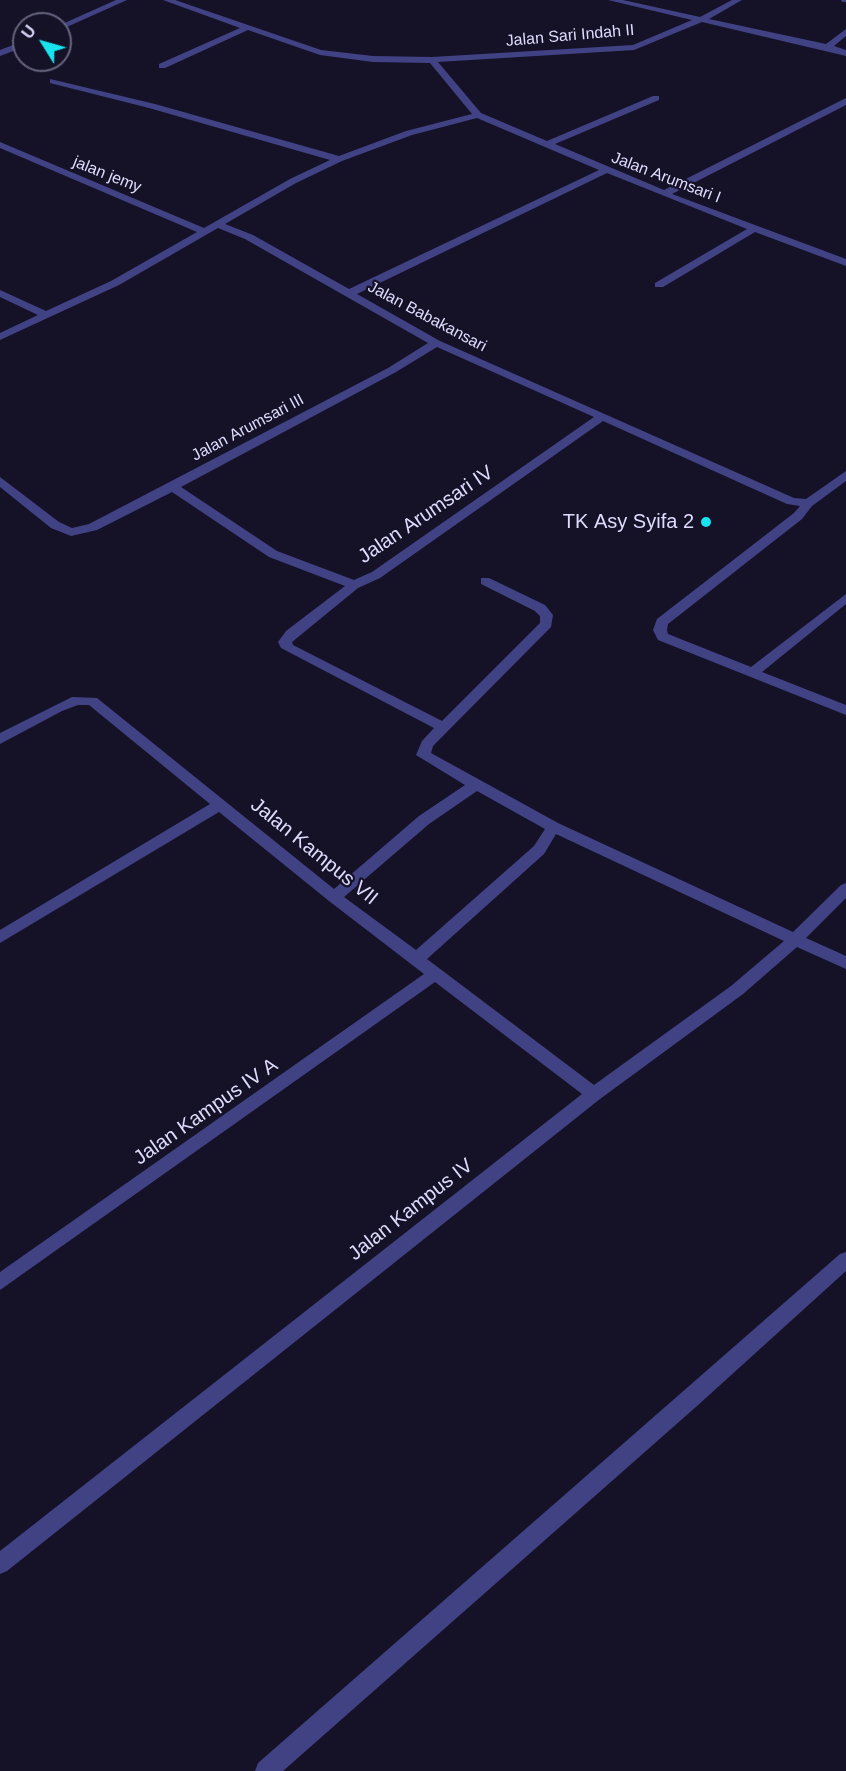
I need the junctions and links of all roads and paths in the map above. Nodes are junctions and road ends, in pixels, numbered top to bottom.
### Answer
1 (123, 0) edge
2 (167, 0) edge
3 (612, 0) edge
4 (738, 0) edge
5 (704, 18) junction
6 (72, 23) edge
7 (246, 28) junction
8 (846, 32) edge
9 (828, 47) junction
10 (846, 53) edge
11 (432, 60) junction
12 (162, 66) dead end
13 (53, 81) dead end
14 (656, 98) dead end
15 (846, 101) edge
16 (478, 115) junction
17 (0, 145) edge
18 (546, 145) junction
19 (339, 159) junction
20 (606, 170) junction
21 (664, 194) junction
22 (218, 225) junction
23 (755, 228) junction
24 (204, 231) junction
25 (846, 263) edge
26 (659, 285) dead end
27 (0, 293) edge
28 (348, 294) junction
29 (48, 316) junction
30 (0, 337) edge
31 (436, 343) junction
32 (600, 418) junction
33 (846, 475) edge
34 (0, 481) edge
35 (173, 487) junction
36 (808, 503) junction
37 (485, 581) dead end
38 (354, 585) junction
39 (846, 598) edge
40 (752, 673) junction
41 (846, 710) edge
42 (443, 727) junction
43 (0, 739) edge
44 (476, 785) junction
45 (221, 804) junction
46 (553, 827) junction
47 (846, 889) edge
48 (334, 897) junction
49 (0, 937) edge
50 (795, 940) junction
51 (415, 960) junction
52 (846, 963) edge
53 (435, 974) junction
54 (594, 1094) junction
55 (846, 1260) edge
56 (0, 1282) edge
57 (0, 1564) edge
58 (266, 1771) edge

1 - 6 street
2 - 7 street, Jalan Sari Indah II
3 - 5 street
4 - 5 street, Jalan Sari Indah II
5 - 9 street
5 - 11 street, Jalan Sari Indah II
7 - 11 street, Jalan Sari Indah II
7 - 12 street
8 - 9 street
9 - 10 street
11 - 16 street
13 - 19 street
14 - 18 street
15 - 21 street
16 - 18 street, Jalan Arumsari I
16 - 19 street
17 - 24 street, jalan jemy
18 - 20 street, Jalan Arumsari I
19 - 22 street
20 - 21 street, Jalan Arumsari I
20 - 28 street
21 - 23 street, Jalan Arumsari I
22 - 24 street
22 - 28 street, Jalan Babakansari
23 - 25 street, Jalan Arumsari I
23 - 26 street
24 - 29 street
27 - 29 street
28 - 31 street, Jalan Babakansari
29 - 30 street
31 - 32 street, Jalan Babakansari
31 - 35 street, Jalan Arumsari III
32 - 36 street, Jalan Babakansari
32 - 38 street, Jalan Arumsari IV
33 - 36 street
34 - 35 street, Jalan Arumsari III
35 - 38 street, Jalan Arumsari IV
36 - 40 street
37 - 42 street
38 - 42 street
39 - 40 street
40 - 41 street
42 - 44 street
43 - 45 street, Jalan Kampus VII
44 - 46 street
44 - 48 street
45 - 48 street, Jalan Kampus VII
45 - 49 street
46 - 50 street
46 - 51 street
47 - 50 street, Jalan Kampus IV
48 - 51 street, Jalan Kampus VII
50 - 52 street
50 - 54 street, Jalan Kampus IV
51 - 53 street, Jalan Kampus VII
53 - 54 street, Jalan Kampus VII
53 - 56 street, Jalan Kampus IV A
54 - 57 street, Jalan Kampus IV
55 - 58 street

